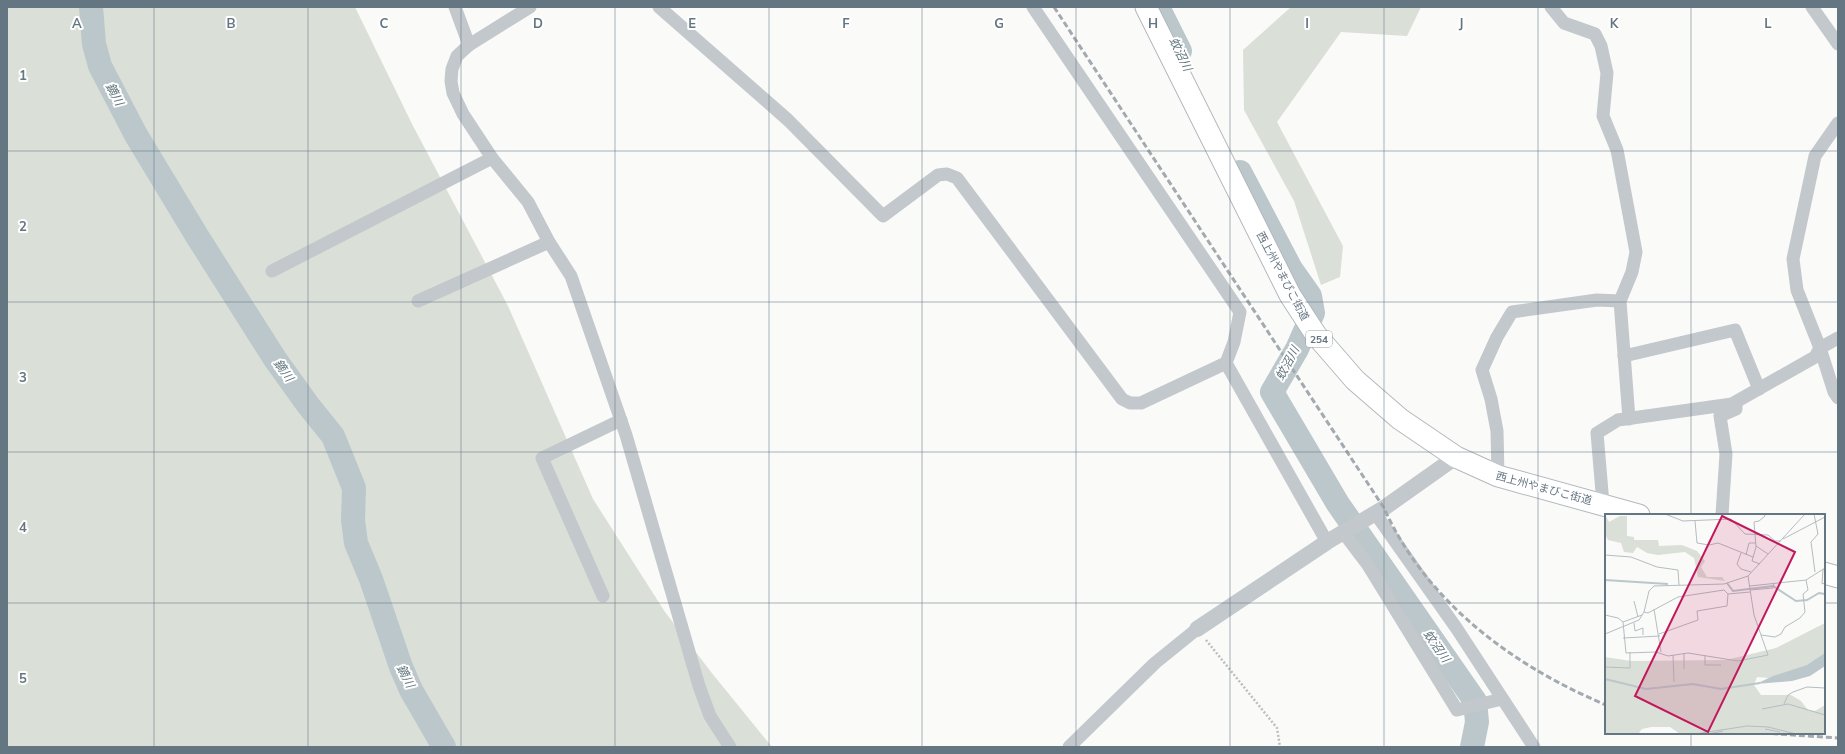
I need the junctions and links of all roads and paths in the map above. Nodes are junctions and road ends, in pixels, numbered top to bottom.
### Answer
1 (455, 7) edge
2 (530, 7) edge
3 (659, 7) edge
4 (1033, 7) edge
5 (1146, 7) edge
6 (1551, 7) edge
7 (1812, 7) edge
8 (469, 44) junction
9 (1838, 44) edge
10 (1838, 123) edge
11 (492, 158) junction
12 (549, 242) junction
13 (272, 271) dead end
14 (418, 301) dead end
15 (1620, 301) junction
16 (1838, 338) edge
17 (1820, 348) junction
18 (1624, 356) junction
19 (1226, 363) junction
20 (1759, 389) junction
21 (1838, 398) edge
22 (1736, 401) junction
23 (1629, 419) junction
24 (621, 420) junction
25 (1456, 457) junction
26 (1498, 476) junction
27 (1603, 504) junction
28 (1375, 513) junction
29 (1636, 514) edge
30 (1722, 514) edge
31 (1343, 532) junction
32 (1327, 542) junction
33 (1825, 572) edge
34 (1838, 577) edge
35 (603, 596) dead end
36 (1197, 629) junction
37 (1496, 700) junction
38 (730, 747) edge
39 (1069, 747) edge
40 (1280, 747) edge
41 (1534, 747) edge

1 - 8 street
2 - 8 street
3 - 19 street
4 - 19 street
5 - 25 highway, 西上州やまびこ街道 / 254
6 - 15 street
7 - 9 street
8 - 11 street
10 - 17 street
11 - 12 street
11 - 13 street
12 - 14 street
12 - 24 street
15 - 18 street
15 - 26 street
16 - 17 street
17 - 20 street
17 - 21 street
18 - 20 street
18 - 23 street
19 - 32 street
20 - 22 street
22 - 23 street
22 - 30 street
23 - 27 street
24 - 35 street
24 - 38 street
25 - 26 highway, 西上州やまびこ街道 / 254
25 - 28 street
26 - 27 highway, 西上州やまびこ街道 / 254
27 - 29 highway, 西上州やまびこ街道 / 254
28 - 31 street
28 - 37 street
31 - 32 street
31 - 37 street
32 - 36 street
33 - 34 highway
36 - 39 street
36 - 40 path
37 - 41 street

